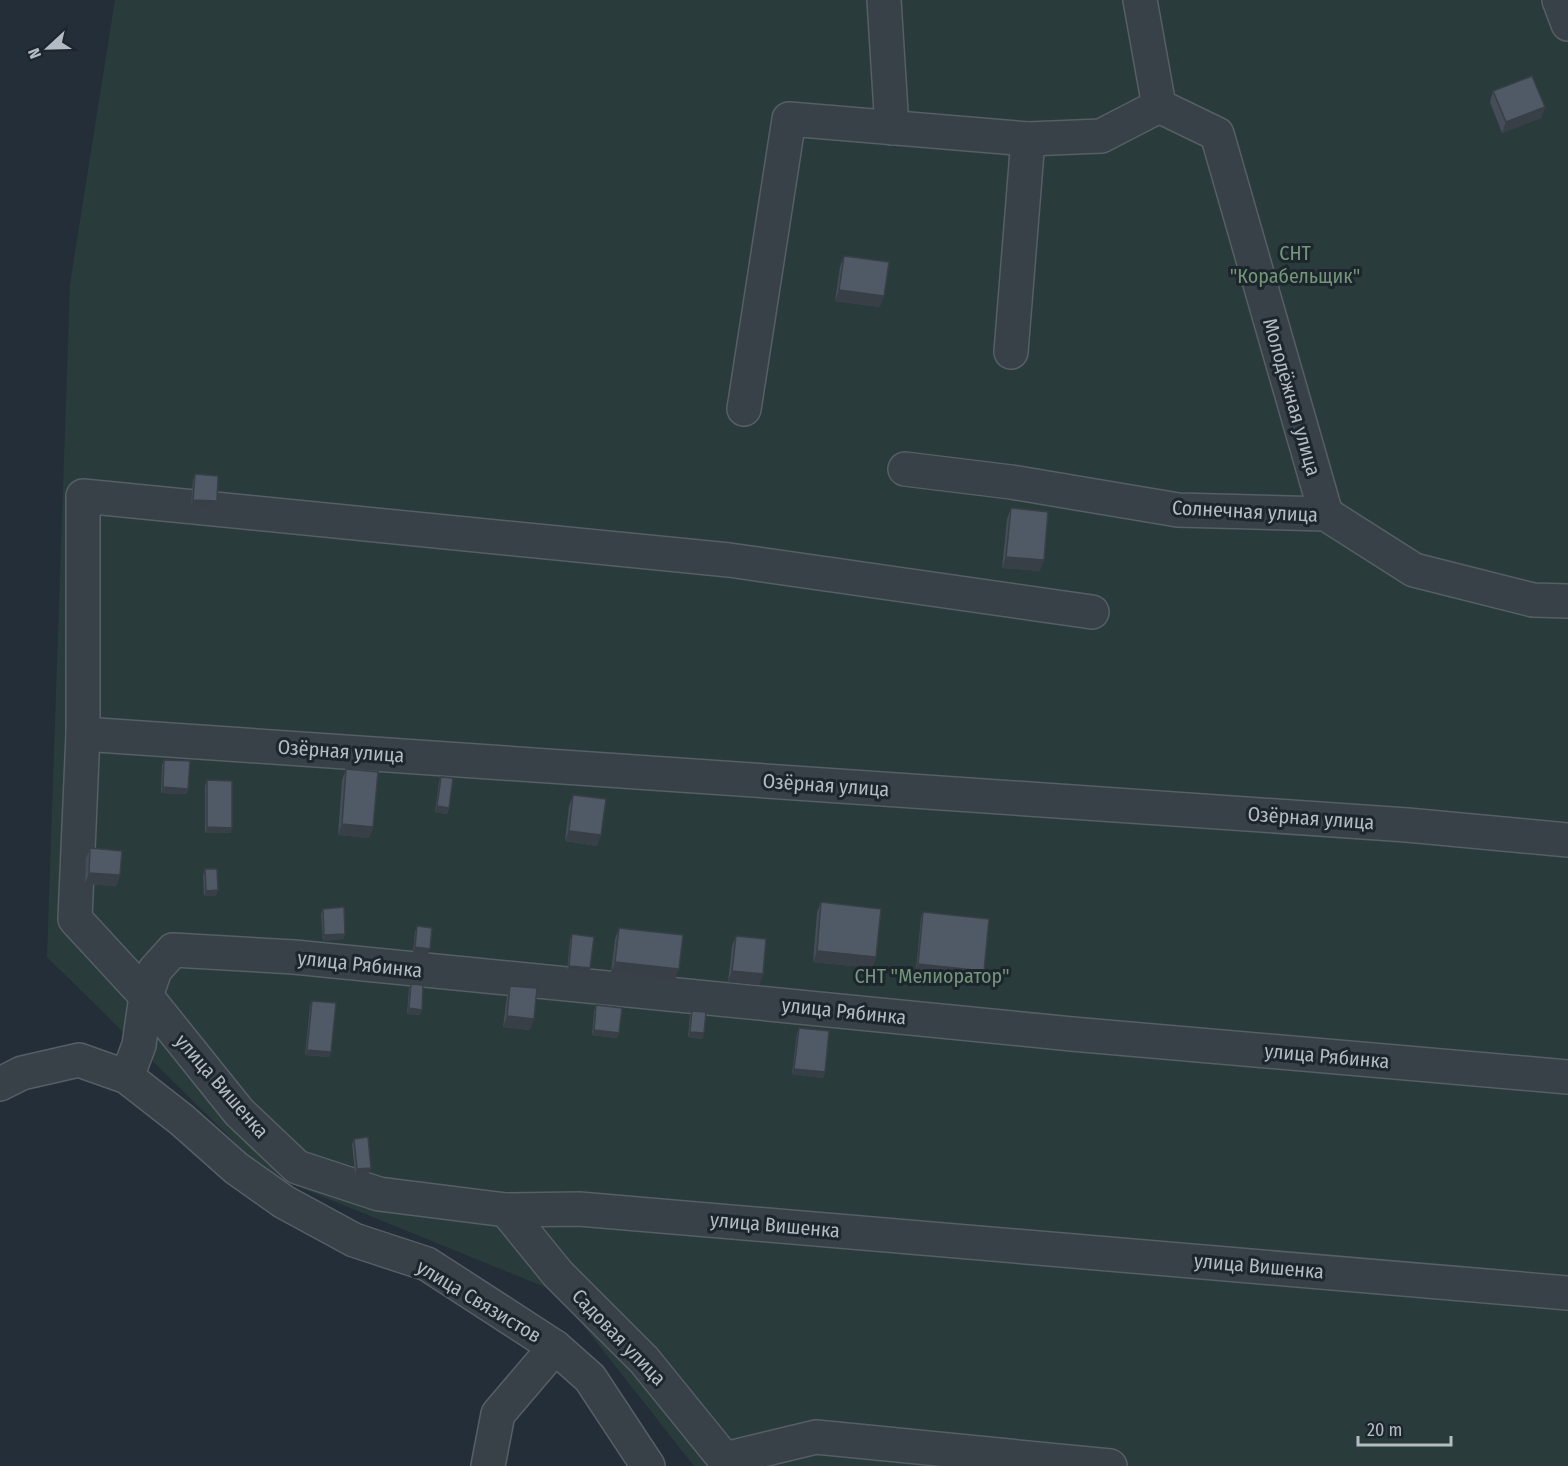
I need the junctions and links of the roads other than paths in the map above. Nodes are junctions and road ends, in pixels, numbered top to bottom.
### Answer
1 (884, 0) edge
2 (1140, 0) edge
3 (1559, 0) edge
4 (1568, 24) edge
5 (1160, 106) junction
6 (892, 128) junction
7 (1028, 139) junction
8 (1011, 352) dead end
9 (744, 409) dead end
10 (905, 469) dead end
11 (1326, 514) junction
12 (1568, 602) edge
13 (1092, 612) dead end
14 (83, 734) junction
15 (1568, 840) edge
16 (146, 996) junction
17 (127, 1077) junction
18 (1568, 1077) edge
19 (0, 1084) edge
20 (506, 1210) junction
21 (1568, 1293) edge
22 (555, 1347) junction
23 (727, 1462) edge
24 (488, 1466) edge
25 (648, 1466) edge
26 (1110, 1466) edge

1 - 6 street
2 - 5 street
3 - 4 street
5 - 7 street
5 - 11 street, Молодёжная улица
6 - 7 street
6 - 9 street
7 - 8 street
10 - 11 street, Солнечная улица
11 - 12 street, Солнечная улица
13 - 14 street, улица Вишенка
14 - 15 street, Озёрная улица
14 - 16 street, улица Вишенка
16 - 17 street
16 - 18 street, улица Рябинка
16 - 20 street, улица Вишенка
17 - 19 street, улица Связистов
17 - 22 street, улица Связистов
20 - 21 street, улица Вишенка
20 - 23 street, Садовая улица
22 - 24 street
22 - 25 street, улица Связистов
23 - 26 street

